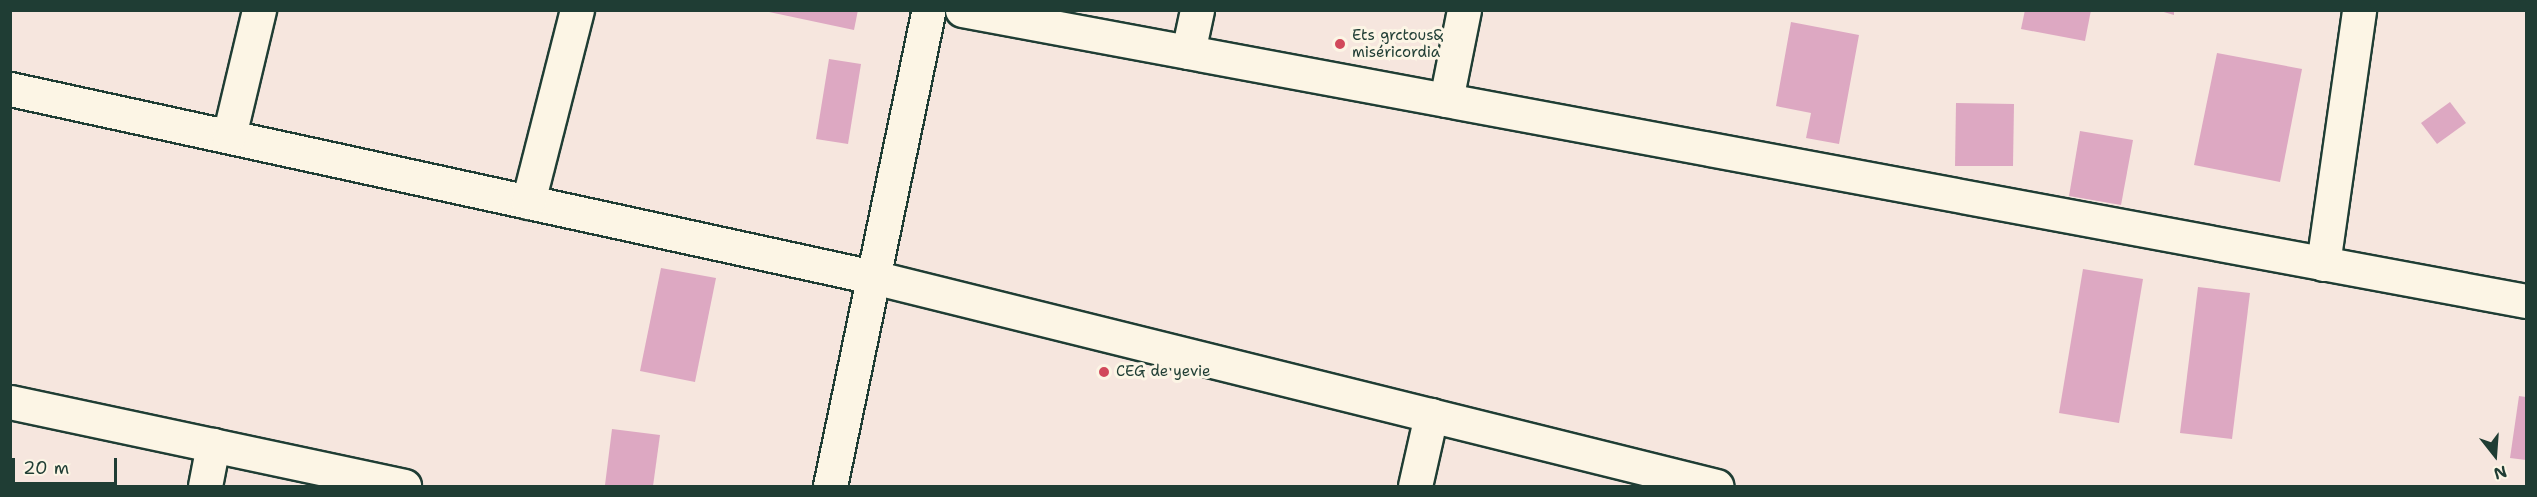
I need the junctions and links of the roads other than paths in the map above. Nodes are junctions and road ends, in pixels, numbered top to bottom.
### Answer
1 (259, 10) edge
2 (577, 10) edge
3 (929, 10) edge
4 (962, 10) edge
5 (1197, 10) edge
6 (1464, 10) edge
7 (2359, 10) edge
8 (1188, 52) junction
9 (10, 89) edge
10 (1446, 100) junction
11 (229, 136) junction
12 (528, 202) junction
13 (2323, 264) junction
14 (873, 277) junction
15 (2526, 301) edge
16 (10, 402) edge
17 (1431, 416) junction
18 (213, 445) junction
19 (205, 486) edge
20 (404, 486) edge
21 (830, 486) edge
22 (1415, 486) edge
23 (1716, 486) edge

1 - 11 street
2 - 12 street
3 - 14 street
4 - 8 street
5 - 8 street
6 - 10 street
7 - 13 street
8 - 10 street
9 - 11 street
10 - 13 street
11 - 12 street
12 - 14 street
13 - 15 street
14 - 17 street
14 - 21 street
16 - 18 street
17 - 22 street
17 - 23 street
18 - 19 street
18 - 20 street

